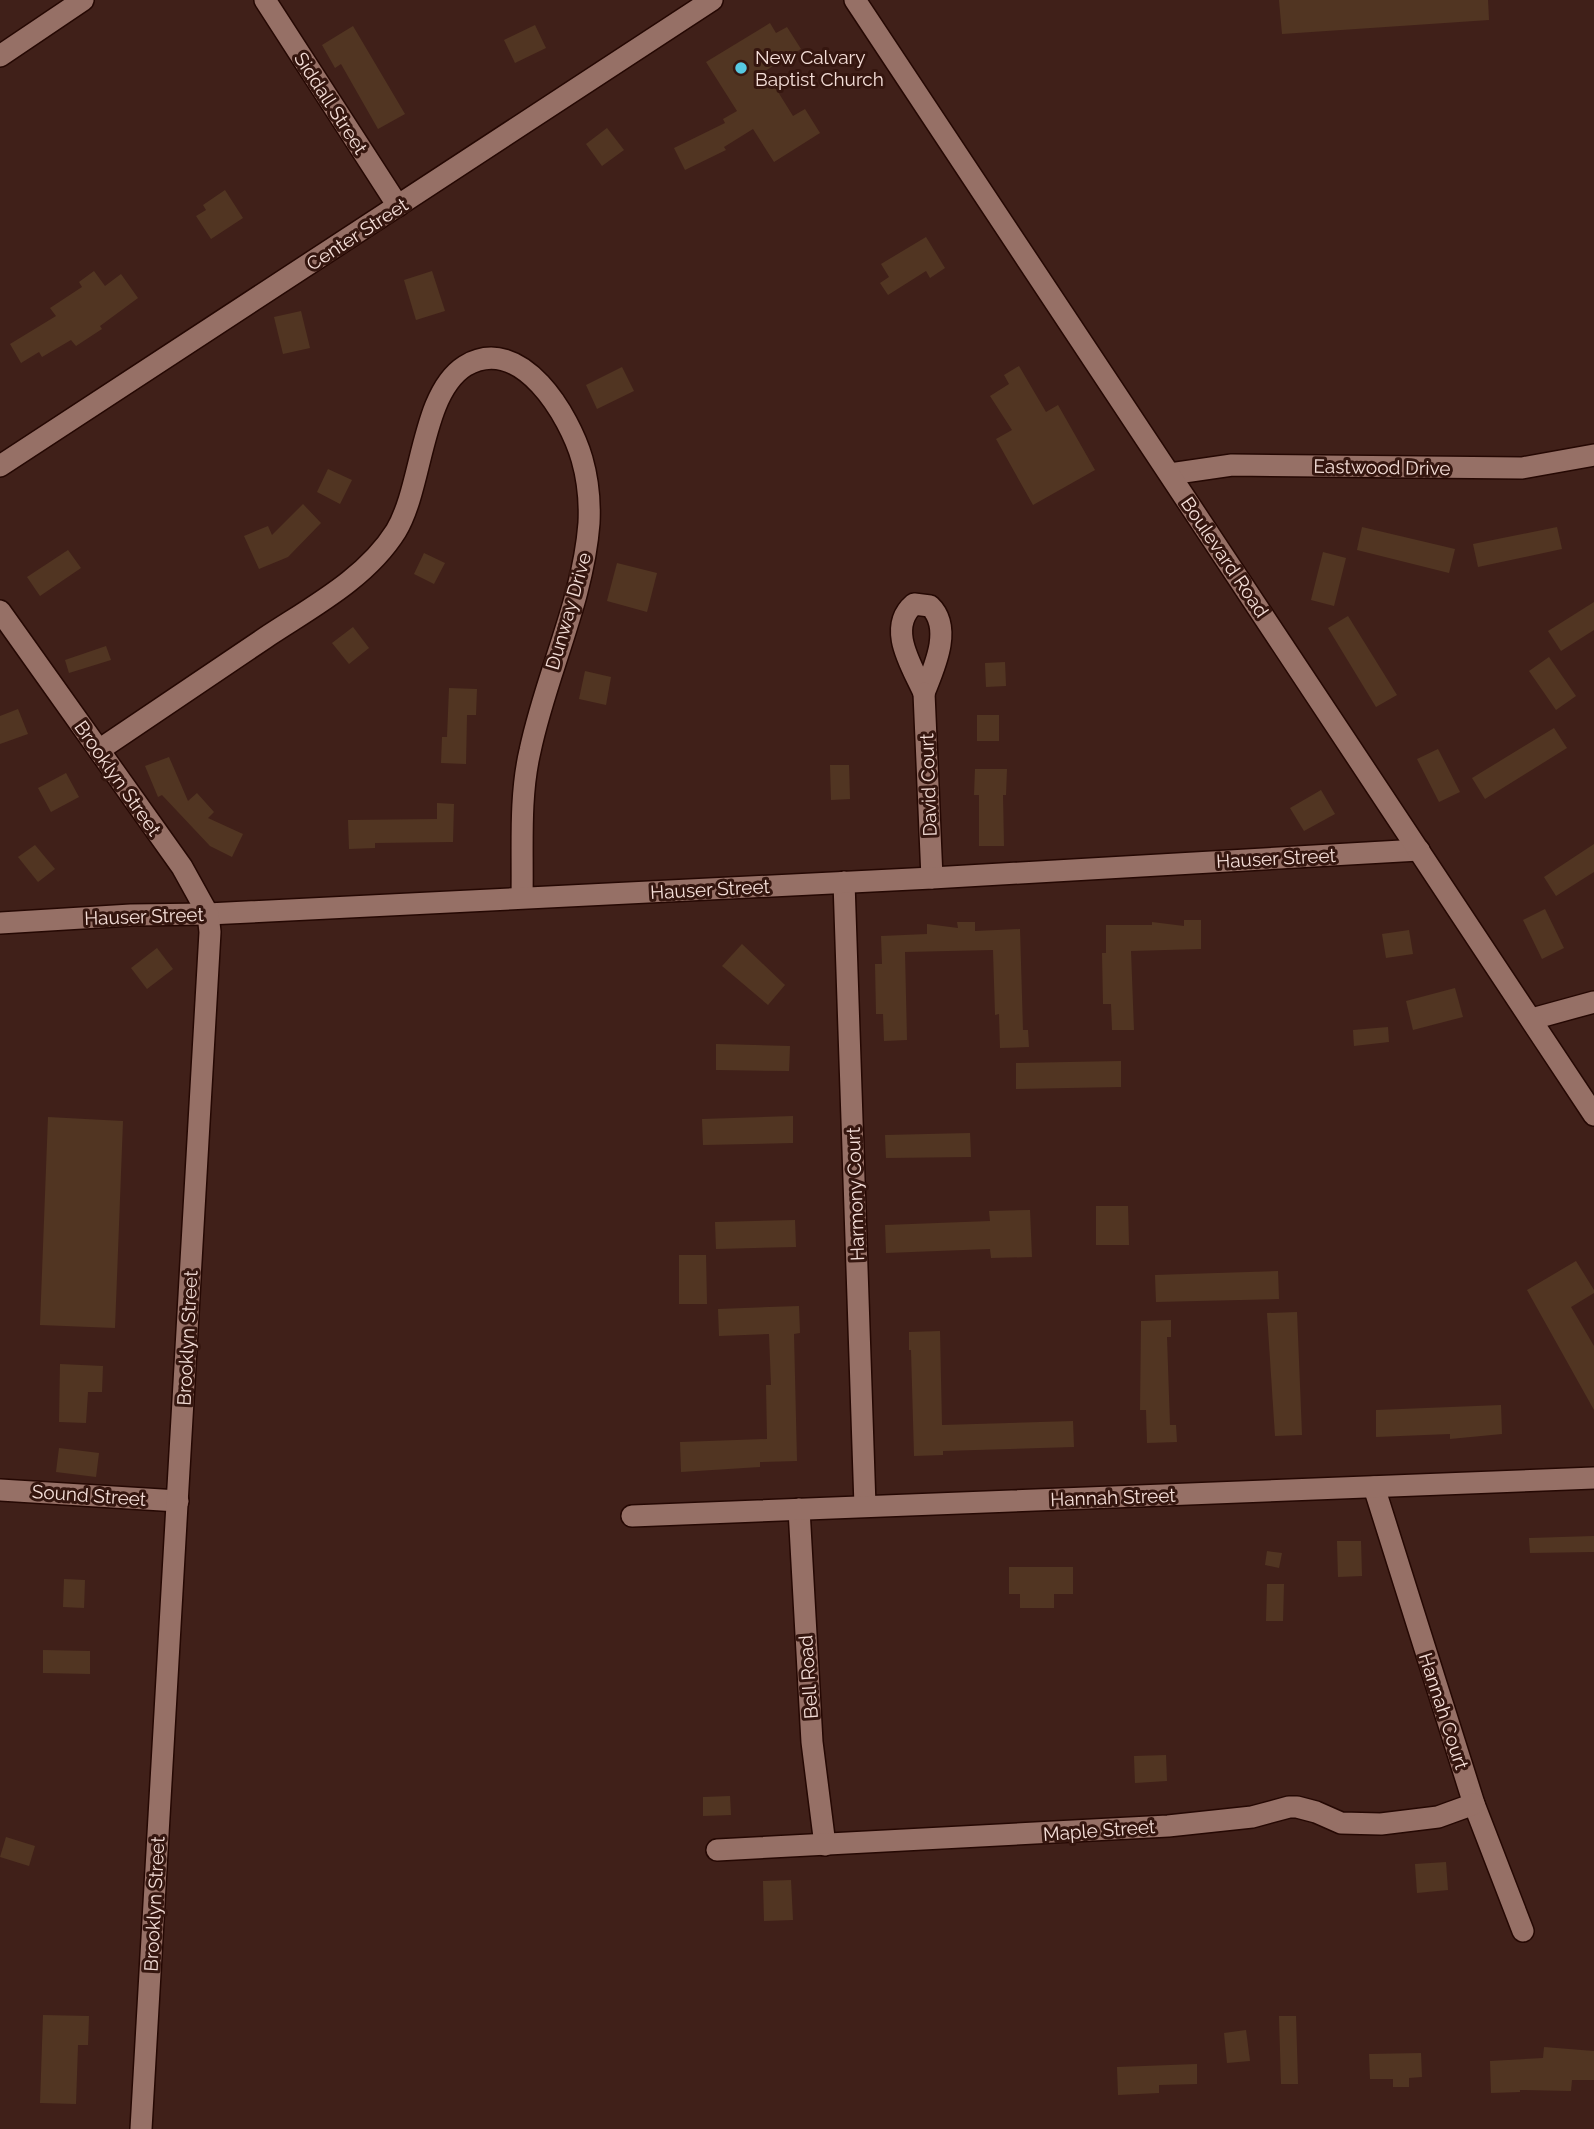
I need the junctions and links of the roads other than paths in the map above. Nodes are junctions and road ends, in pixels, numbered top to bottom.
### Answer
1 (83, 0) edge
2 (265, 0) edge
3 (712, 0) edge
4 (855, 0) edge
5 (0, 56) edge
6 (398, 206) junction
7 (1594, 455) edge
8 (0, 466) edge
9 (1170, 474) junction
10 (0, 611) edge
11 (924, 692) dead end
12 (99, 750) junction
13 (1419, 850) junction
14 (932, 878) junction
15 (844, 883) junction
16 (522, 897) junction
17 (208, 914) junction
18 (0, 923) edge
19 (1594, 1002) edge
20 (1532, 1019) junction
21 (1594, 1115) edge
22 (1594, 1478) edge
23 (1374, 1487) junction
24 (0, 1490) edge
25 (178, 1501) junction
26 (866, 1506) junction
27 (799, 1509) junction
28 (632, 1516) dead end
29 (1474, 1804) junction
30 (825, 1845) junction
31 (717, 1850) dead end
32 (1523, 1931) dead end
33 (141, 2129) edge

1 - 5 street
2 - 6 street, Siddall Street
3 - 6 street, Center Street
4 - 9 street, Boulevard Road
6 - 8 street, Center Street
7 - 9 street, Eastwood Drive
9 - 13 street, Boulevard Road
10 - 12 street, Brooklyn Street
11 - 14 street, David Court
12 - 16 street, Dunway Drive
12 - 17 street, Brooklyn Street
13 - 14 street, Hauser Street
13 - 20 street, Boulevard Road
14 - 15 street, Hauser Street
15 - 16 street, Hauser Street
15 - 26 street, Harmony Court
16 - 17 street, Hauser Street
17 - 18 street, Hauser Street
17 - 25 street, Brooklyn Street
19 - 20 street
20 - 21 street, Boulevard Road
22 - 23 street, Hannah Street
23 - 26 street, Hannah Street
23 - 29 street, Hannah Court
24 - 25 street, Sound Street
25 - 33 street, Brooklyn Street
26 - 27 street, Hannah Street
27 - 28 street, Hannah Street
27 - 30 street, Bell Road
29 - 30 street, Maple Street
29 - 32 street, Hannah Court
30 - 31 street, Maple Street

